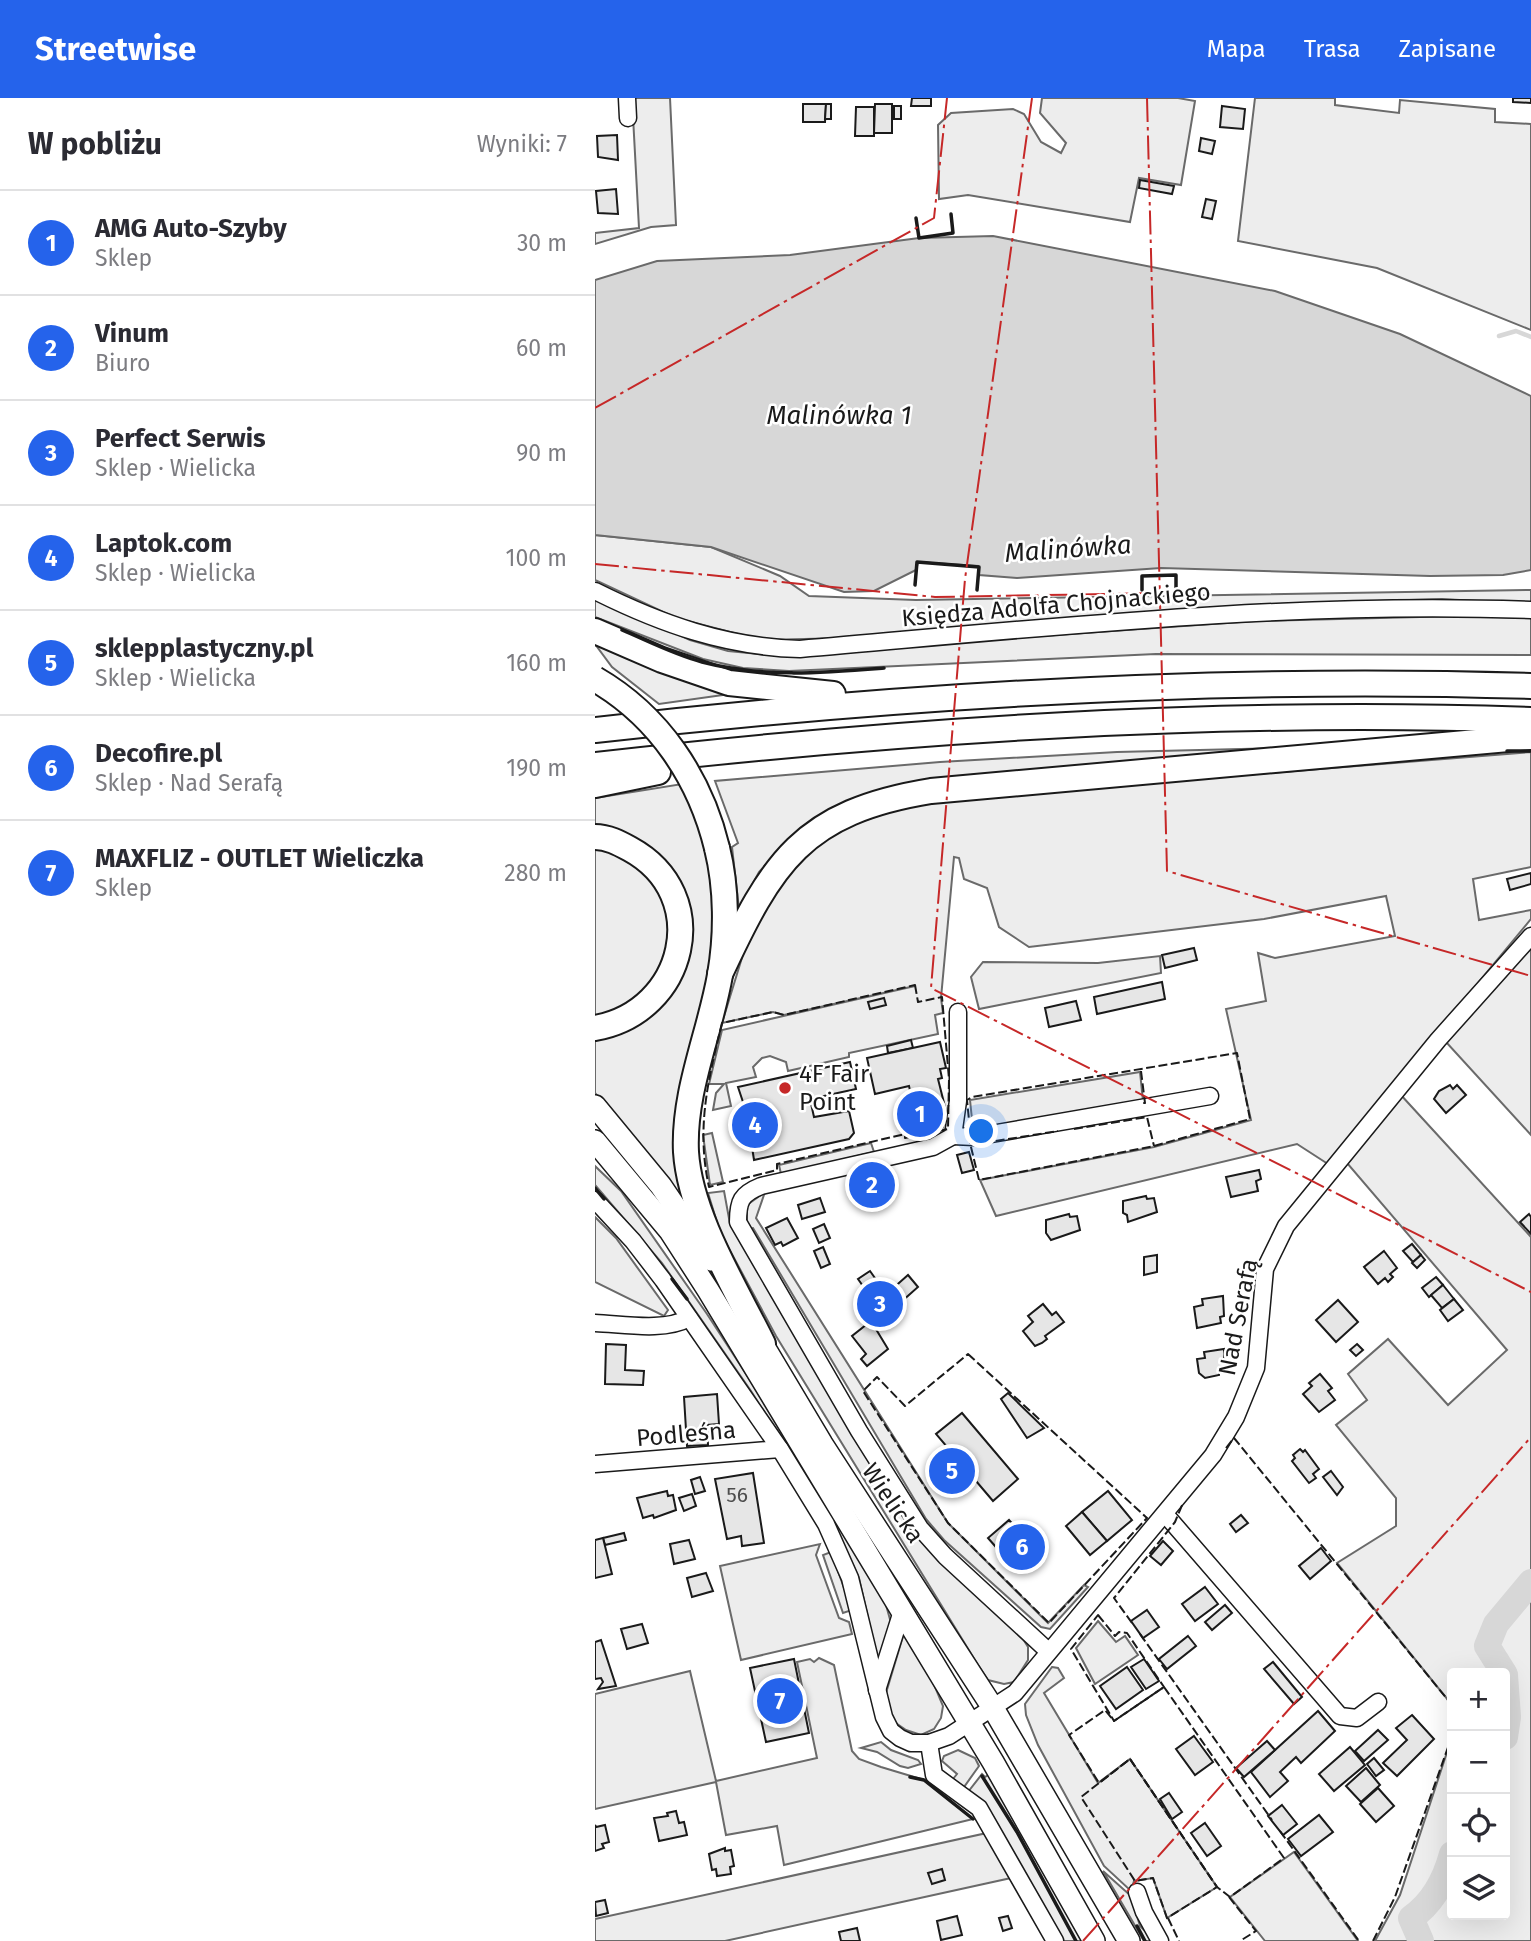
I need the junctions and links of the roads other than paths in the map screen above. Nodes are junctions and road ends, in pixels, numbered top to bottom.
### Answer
1 (627, 98) edge
2 (628, 118) dead end
3 (595, 592) edge
4 (1531, 610) edge
5 (595, 631) edge
6 (595, 679) edge
7 (1531, 686) edge
8 (928, 699) junction
9 (1531, 720) edge
10 (595, 730) edge
11 (1531, 737) edge
12 (760, 746) junction
13 (595, 765) edge
14 (595, 785) edge
15 (595, 836) edge
16 (1531, 936) edge
17 (720, 974) junction
18 (958, 1012) dead end
19 (595, 1028) edge
20 (1210, 1096) dead end
21 (595, 1106) edge
22 (953, 1136) junction
23 (595, 1141) edge
24 (595, 1200) edge
25 (689, 1318) junction
26 (595, 1323) edge
27 (762, 1344) junction
28 (780, 1449) junction
29 (595, 1464) edge
30 (1165, 1514) junction
31 (902, 1611) junction
32 (1048, 1651) junction
33 (877, 1690) junction
34 (1378, 1702) dead end
35 (993, 1708) junction
36 (970, 1724) junction
37 (929, 1744) junction
38 (1137, 1892) dead end
39 (1055, 1941) edge
40 (1094, 1941) edge
41 (1129, 1941) edge
42 (1160, 1941) edge

1 - 2 street
3 - 4 street, Księdza Adolfa Chojnackiego
5 - 8 highway
6 - 17 highway, bridge
7 - 8 highway
8 - 10 highway
9 - 12 highway
11 - 17 highway
12 - 13 highway
12 - 14 highway
15 - 19 highway
16 - 30 street, Nad Serafą
17 - 27 highway
18 - 22 street
20 - 22 street
21 - 27 main road, Wielicka
22 - 32 street
23 - 31 main road, Wielicka
24 - 25 street
25 - 26 street
25 - 28 street
27 - 35 main road, Wielicka
28 - 29 street, Podleśna
28 - 33 street
30 - 32 street, Nad Serafą
30 - 34 street
31 - 33 street
31 - 36 main road, Wielicka
32 - 35 street, Nad Serafą
33 - 37 street
35 - 36 street, Nad Serafą
35 - 41 main road, Wielicka
36 - 37 street, Nad Serafą
36 - 40 main road, Wielicka
37 - 39 street
38 - 42 street

